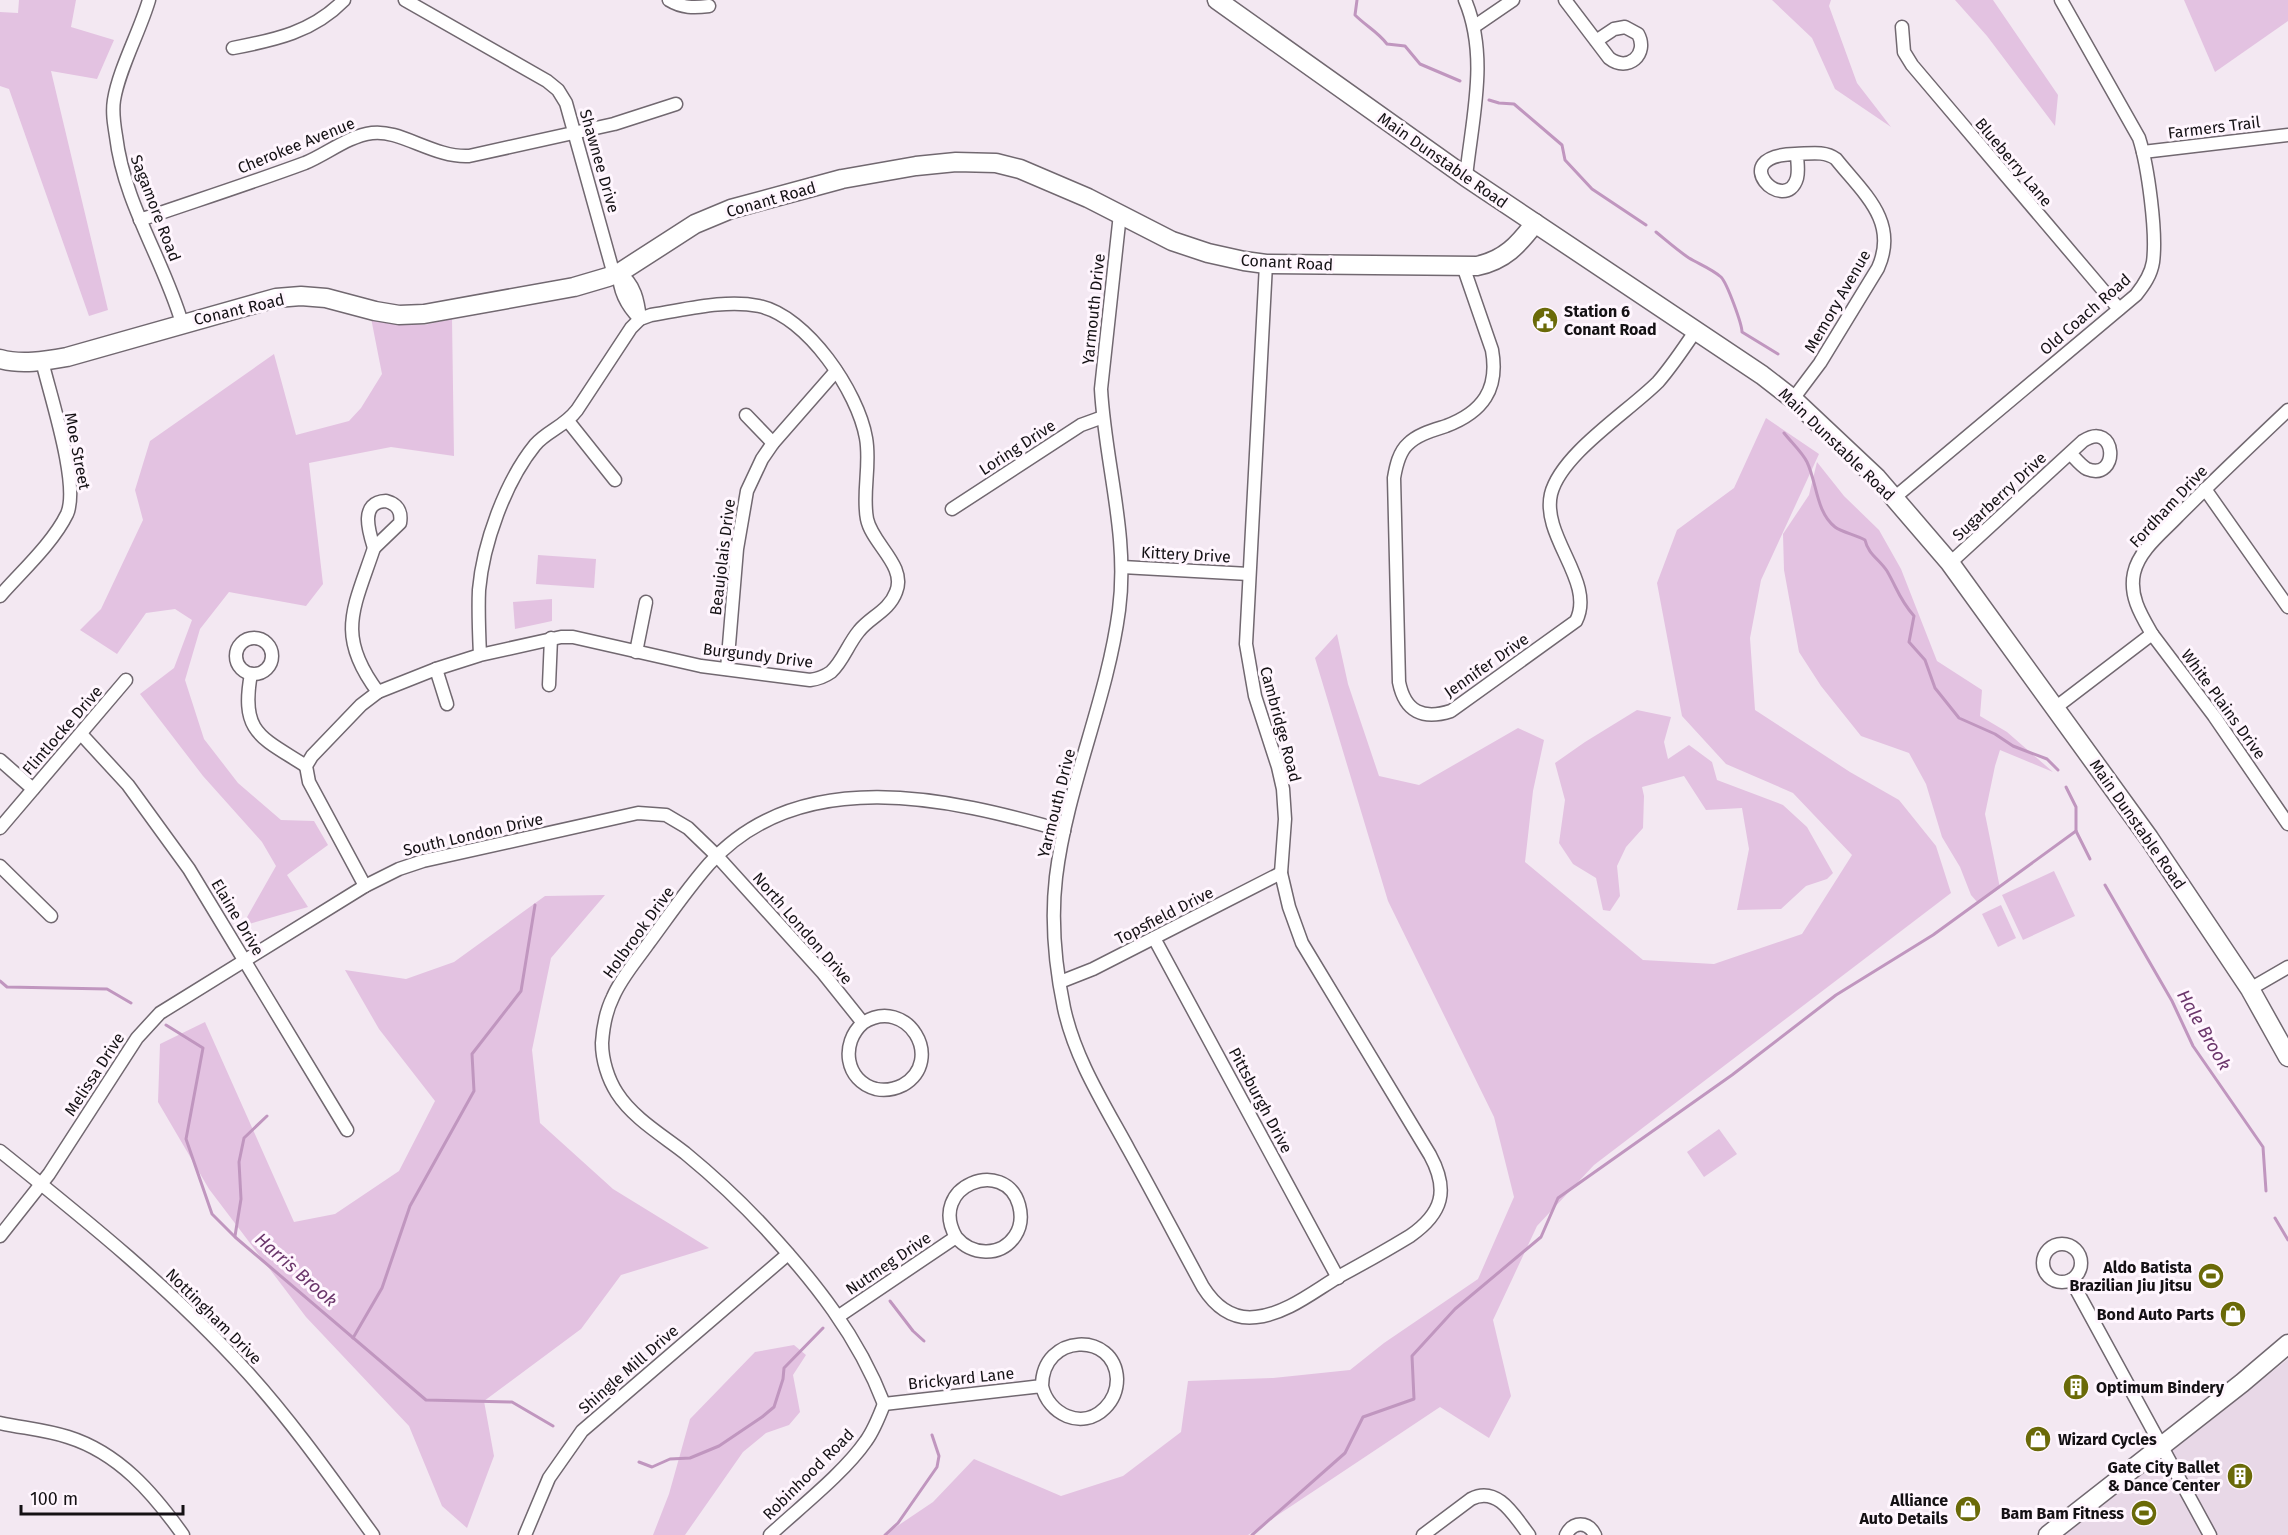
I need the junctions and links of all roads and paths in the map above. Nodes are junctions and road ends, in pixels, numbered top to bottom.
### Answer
1 (149, 0) edge
2 (344, 0) edge
3 (405, 0) edge
4 (669, 0) edge
5 (1217, 0) edge
6 (1466, 0) edge
7 (1513, 0) edge
8 (1565, 0) edge
9 (2061, 0) edge
10 (710, 6) dead end
11 (1475, 26) junction
12 (1902, 27) dead end
13 (1596, 41) dead end
14 (233, 48) dead end
15 (675, 105) dead end
16 (576, 133) junction
17 (2288, 135) edge
18 (2143, 152) junction
19 (1797, 154) dead end
20 (1466, 177) junction
21 (1120, 214) junction
22 (140, 220) junction
23 (1535, 223) junction
24 (1266, 264) junction
25 (1463, 266) junction
26 (616, 274) junction
27 (2119, 309) junction
28 (640, 320) junction
29 (182, 322) junction
30 (1696, 330) junction
31 (0, 358) edge
32 (42, 361) junction
33 (836, 371) junction
34 (1793, 399) junction
35 (2288, 410) edge
36 (746, 415) dead end
37 (1103, 417) junction
38 (568, 422) junction
39 (773, 443) junction
40 (2070, 453) dead end
41 (615, 480) dead end
42 (2205, 489) junction
43 (1894, 498) junction
44 (952, 509) dead end
45 (374, 548) dead end
46 (1950, 563) junction
47 (1122, 567) junction
48 (1249, 574) junction
49 (0, 596) edge
50 (646, 602) dead end
51 (2288, 607) edge
52 (2152, 634) junction
53 (551, 638) junction
54 (636, 652) junction
55 (480, 655) junction
56 (436, 669) junction
57 (727, 669) junction
58 (251, 674) dead end
59 (126, 680) dead end
60 (549, 686) dead end
61 (378, 692) junction
62 (447, 704) dead end
63 (2055, 708) junction
64 (82, 735) junction
65 (0, 760) edge
66 (306, 766) junction
67 (33, 789) junction
68 (2288, 825) edge
69 (0, 828) edge
70 (1064, 831) junction
71 (717, 856) junction
72 (0, 866) edge
73 (1281, 873) junction
74 (365, 886) junction
75 (51, 916) dead end
76 (1154, 938) junction
77 (244, 959) junction
78 (2288, 967) edge
79 (1060, 982) junction
80 (2250, 989) junction
81 (863, 1023) junction
82 (2288, 1057) edge
83 (348, 1130) dead end
84 (0, 1151) edge
85 (42, 1185) junction
86 (0, 1236) edge
87 (956, 1237) junction
88 (788, 1254) junction
89 (1338, 1278) junction
90 (2071, 1280) dead end
91 (839, 1316) junction
92 (2288, 1344) edge
93 (1042, 1386) junction
94 (884, 1404) junction
95 (0, 1423) edge
96 (2162, 1446) junction
97 (183, 1535) edge
98 (373, 1535) edge
99 (525, 1535) edge
100 (770, 1535) edge
101 (1423, 1535) edge
102 (1529, 1535) edge
103 (1566, 1535) edge
104 (1595, 1535) edge
105 (2048, 1535) edge
106 (2210, 1535) edge

1 - 22 street, Sagamore Road
2 - 14 street
3 - 16 street, Shawnee Drive
4 - 10 street
5 - 20 street, Main Dunstable Road
6 - 11 street
7 - 11 street
8 - 13 street
9 - 18 street, Old Coach Road
11 - 20 street
12 - 27 street, Blueberry Lane
15 - 16 street, Cherokee Avenue
16 - 22 street, Cherokee Avenue
16 - 26 street, Shawnee Drive
17 - 18 street, Farmers Trail
18 - 27 street, Old Coach Road
19 - 34 street, Memory Avenue
20 - 23 street, Main Dunstable Road
21 - 24 street, Conant Road
21 - 26 street, Conant Road
21 - 37 street, Yarmouth Drive
22 - 29 street, Sagamore Road
23 - 25 street, Conant Road
23 - 30 street, Main Dunstable Road
24 - 25 street, Conant Road
24 - 48 street, Cambridge Road
25 - 30 street, Jennifer Drive
26 - 28 street
26 - 29 street, Conant Road
27 - 43 street, Old Coach Road
28 - 33 street, Burgundy Drive
28 - 38 street
29 - 32 street, Conant Road
30 - 34 street, Main Dunstable Road
31 - 32 street, Conant Road
32 - 49 street, Moe Street
33 - 39 street, Beaujolais Drive
33 - 57 street, Burgundy Drive
34 - 43 street, Main Dunstable Road
35 - 42 street, Fordham Drive
36 - 39 street
37 - 44 street, Loring Drive
37 - 47 street, Yarmouth Drive
38 - 41 street
38 - 55 street
39 - 57 street, Beaujolais Drive
40 - 46 street, Sugarberry Drive
42 - 51 street
42 - 52 street, Fordham Drive
43 - 46 street, Main Dunstable Road
45 - 61 street
46 - 63 street, Main Dunstable Road
47 - 48 street, Kittery Drive
47 - 70 street, Yarmouth Drive
48 - 73 street, Cambridge Road
50 - 54 street
52 - 63 street
52 - 68 street, White Plains Drive
53 - 54 street, Burgundy Drive
53 - 55 street, Burgundy Drive
53 - 60 street
54 - 57 street, Burgundy Drive
55 - 56 street, Burgundy Drive
56 - 61 street, Burgundy Drive
56 - 62 street
58 - 66 street
59 - 64 street, Flintlocke Drive
61 - 66 street, Burgundy Drive
63 - 80 street, Main Dunstable Road
64 - 67 street, Flintlocke Drive
64 - 77 street, Elaine Drive
65 - 67 street
66 - 74 street
67 - 69 street, Flintlocke Drive
70 - 71 street, Holbrook Drive
70 - 79 street, Yarmouth Drive
71 - 74 street, South London Drive
71 - 81 street, North London Drive
71 - 88 street, Holbrook Drive
72 - 75 street
73 - 76 street, Topsfield Drive
73 - 89 street, Cambridge Road
74 - 77 street, South London Drive
76 - 79 street, Topsfield Drive
76 - 89 street, Pittsburgh Drive
77 - 83 street, Elaine Drive
77 - 85 street, Melissa Drive
78 - 80 street
79 - 89 street, Yarmouth Drive
80 - 82 street, Main Dunstable Road
81 - 81 street
84 - 85 street, Nottingham Drive
85 - 86 street, Melissa Drive
85 - 98 street, Nottingham Drive
87 - 87 street, Nutmeg Drive
87 - 91 street, Nutmeg Drive
88 - 91 street, Holbrook Drive
88 - 99 street, Shingle Mill Drive
90 - 96 street
91 - 94 street, Holbrook Drive
92 - 96 street
93 - 93 street
93 - 94 street, Brickyard Lane
94 - 100 street, Robinhood Road
95 - 97 street
96 - 105 street
96 - 106 street
101 - 102 street
103 - 104 street

